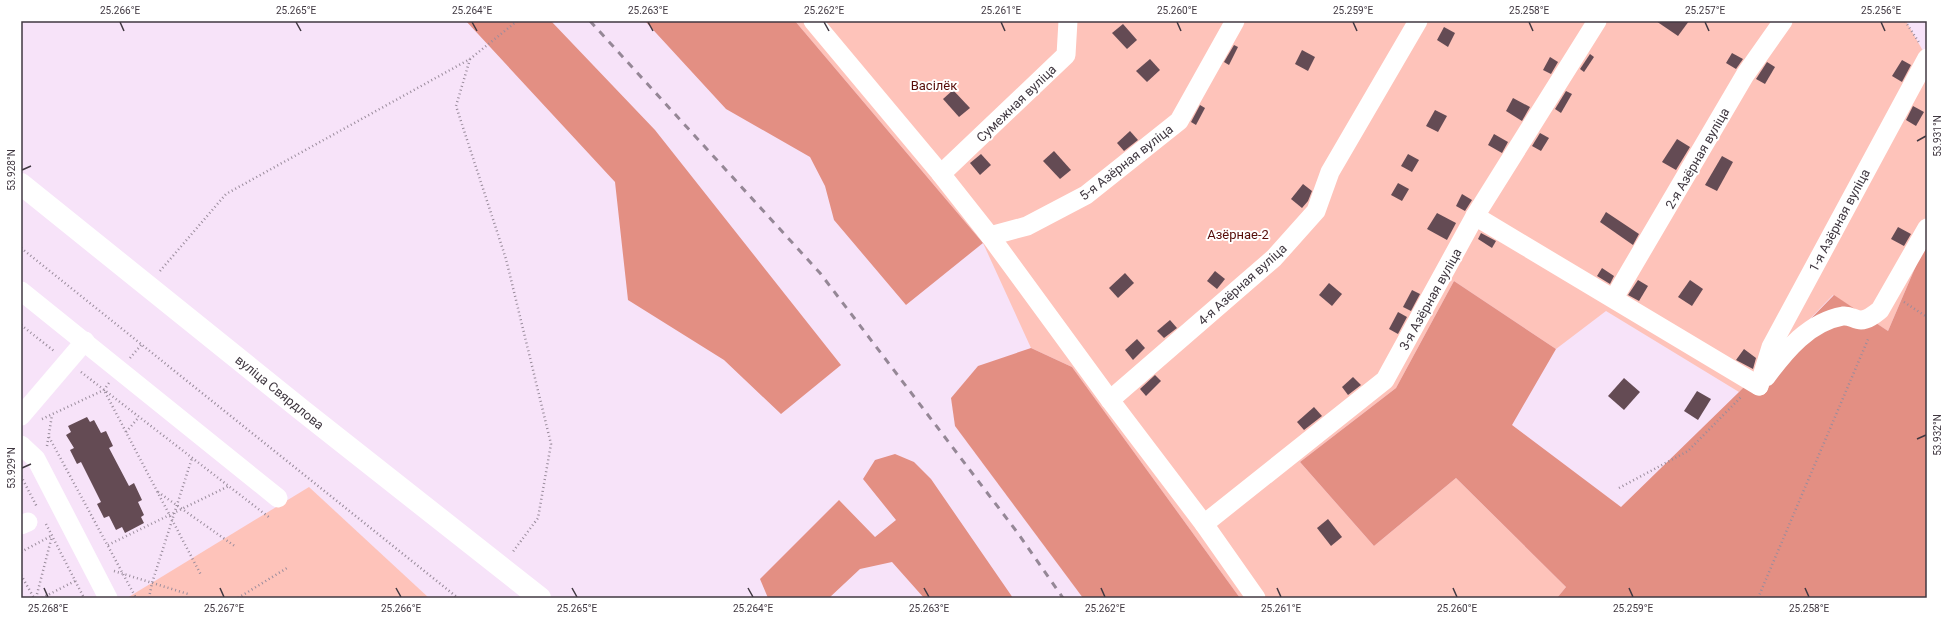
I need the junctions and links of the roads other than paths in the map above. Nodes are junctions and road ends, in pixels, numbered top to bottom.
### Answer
1 (812, 21) edge
2 (1068, 21) edge
3 (1235, 21) edge
4 (1418, 21) edge
5 (1597, 21) edge
6 (1783, 21) edge
7 (1925, 54) edge
8 (941, 174) junction
9 (21, 184) edge
10 (1475, 216) junction
11 (1927, 228) edge
12 (990, 236) junction
13 (21, 291) edge
14 (1614, 298) junction
15 (85, 341) junction
16 (1759, 386) junction
17 (1110, 400) junction
18 (21, 416) edge
19 (21, 445) edge
20 (278, 498) dead end
21 (1204, 524) junction
22 (108, 598) edge
23 (540, 598) edge
24 (1256, 598) edge

1 - 8 street
2 - 8 street, Сумежная вуліца
3 - 12 street, 5-я Азёрная вуліца
4 - 17 street, 4-я Азёрная вуліца
5 - 10 street, 3-я Азёрная вуліца
6 - 14 street, 2-я Азёрная вуліца
7 - 16 street, 1-я Азёрная вуліца
8 - 12 street
9 - 23 main road, вуліца Свярдлова
10 - 14 street
10 - 21 street, 3-я Азёрная вуліца
11 - 16 street
12 - 17 street
13 - 15 street
14 - 16 street
15 - 18 street
15 - 20 street
17 - 21 street
19 - 22 street
21 - 24 street

